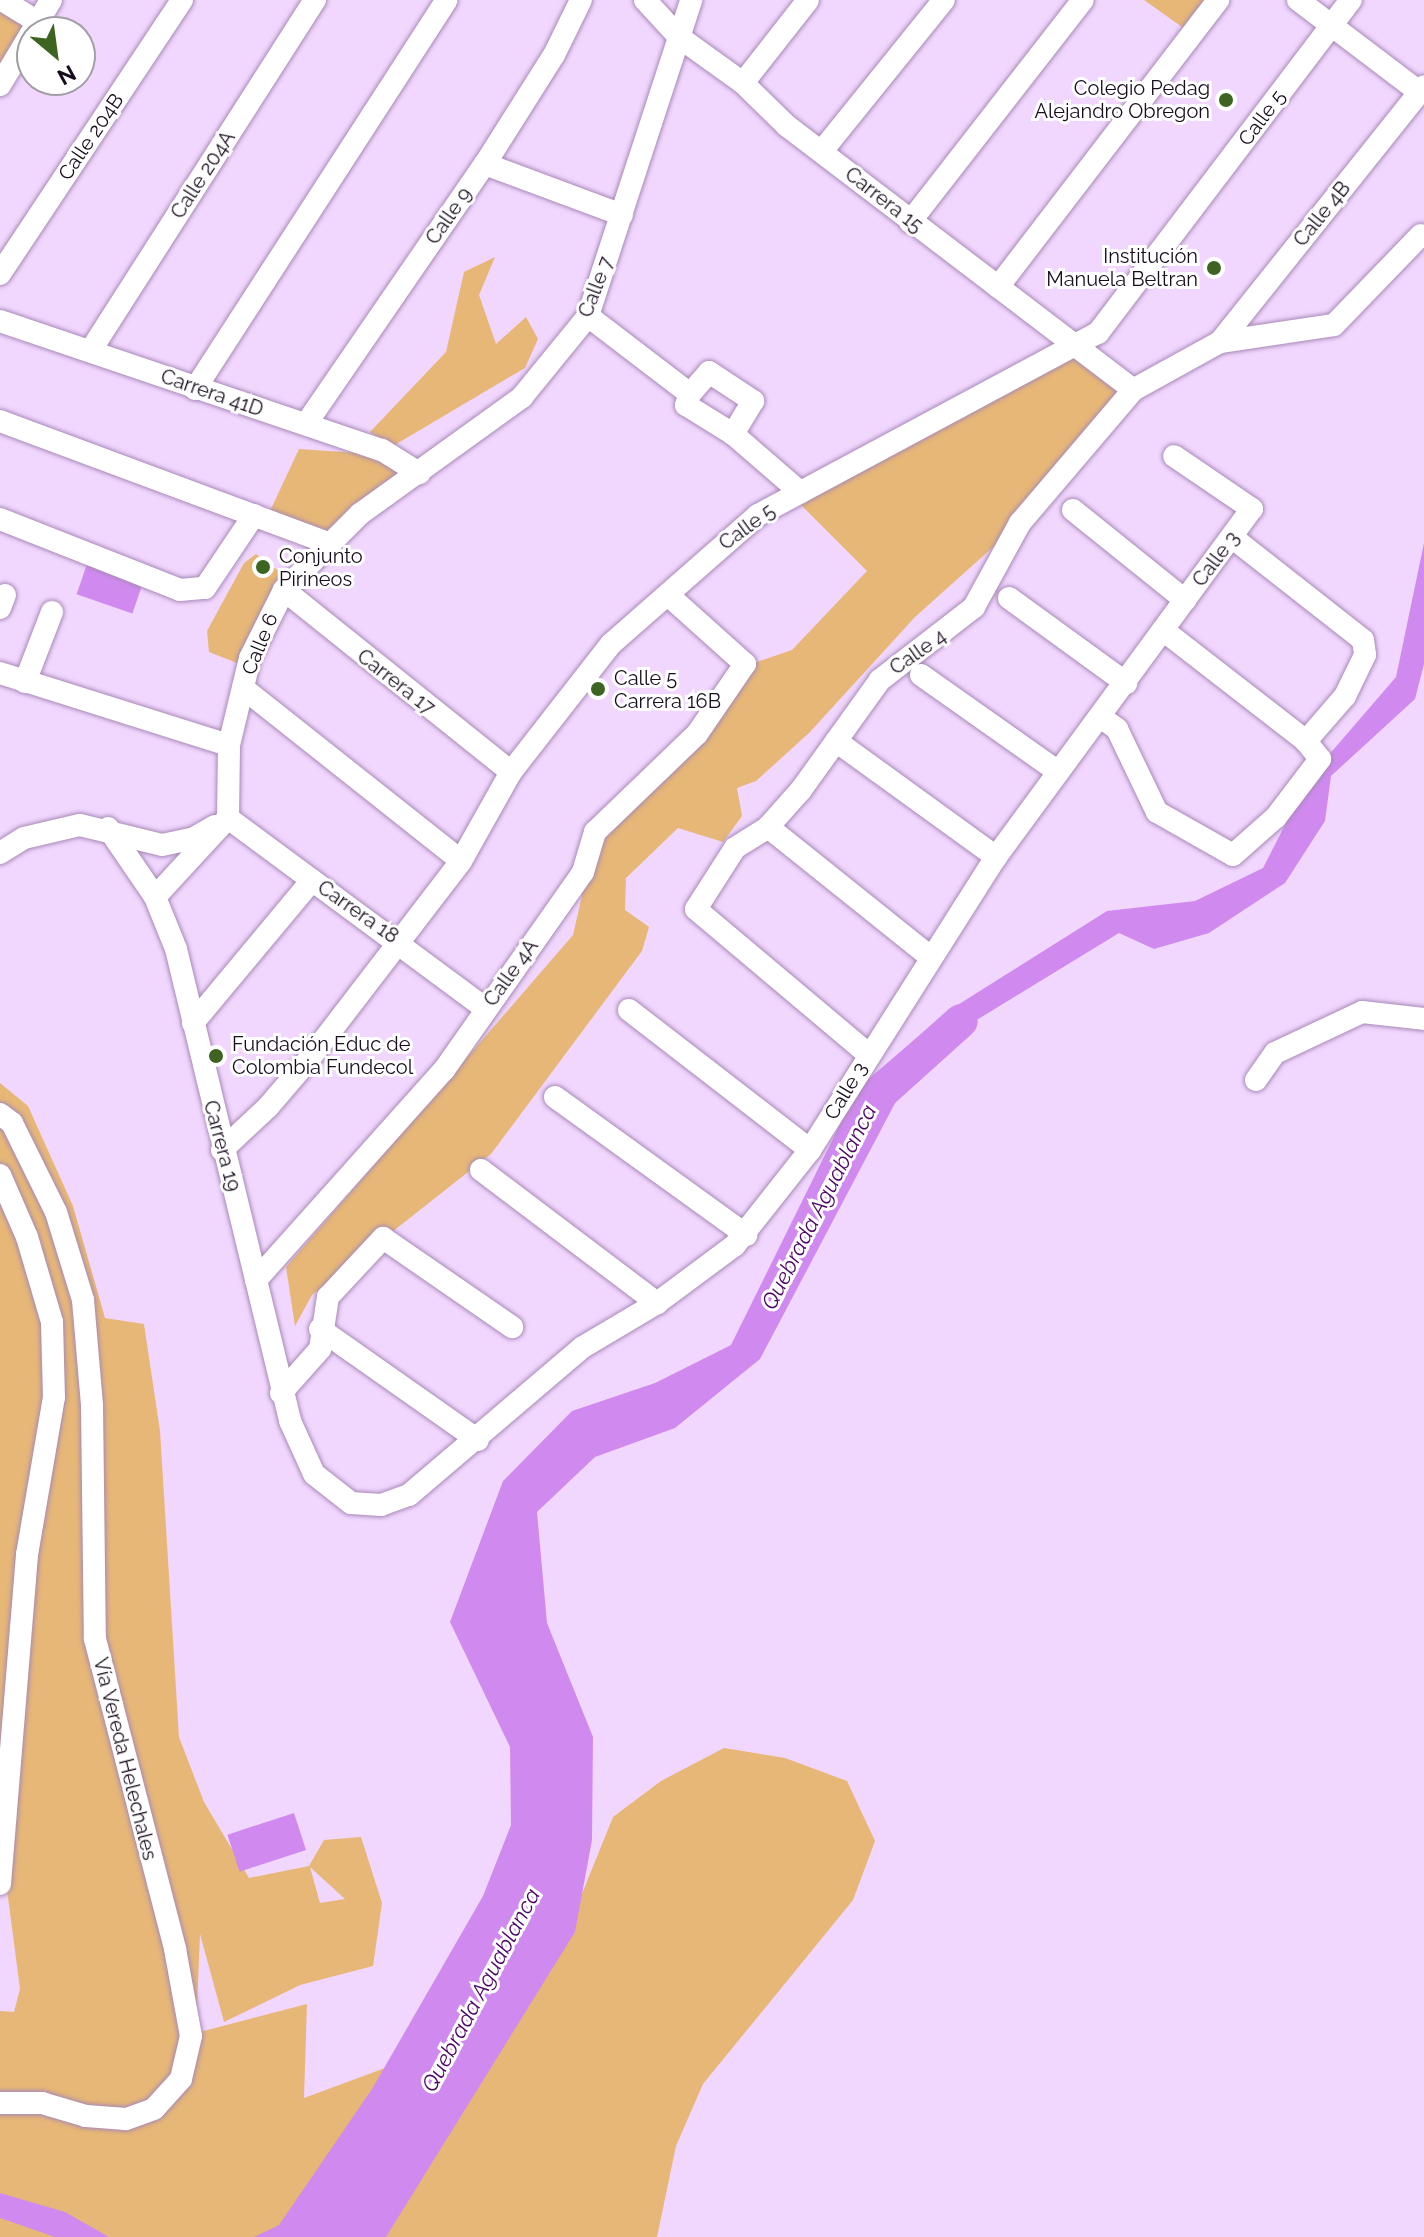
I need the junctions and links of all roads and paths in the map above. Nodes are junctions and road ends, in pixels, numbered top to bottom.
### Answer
1 (2, 0) edge
2 (182, 0) edge
3 (315, 0) edge
4 (447, 0) edge
5 (581, 0) edge
6 (645, 0) edge
7 (691, 0) edge
8 (808, 0) edge
9 (944, 0) edge
10 (1083, 0) edge
11 (1218, 0) edge
12 (1298, 0) edge
13 (1351, 0) edge
14 (28, 16) edge
15 (1332, 26) junction
16 (679, 37) junction
17 (16, 58) edge
18 (743, 83) junction
19 (0, 85) edge
20 (1422, 89) edge
21 (822, 151) junction
22 (485, 164) junction
23 (622, 215) junction
24 (910, 222) junction
25 (1421, 235) dead end
26 (0, 274) edge
27 (998, 287) junction
28 (588, 316) junction
29 (0, 321) edge
30 (1220, 342) junction
31 (1081, 345) junction
32 (91, 350) junction
33 (330, 388) junction
34 (195, 389) junction
35 (1133, 390) junction
36 (690, 394) junction
37 (0, 421) edge
38 (306, 424) junction
39 (733, 434) junction
40 (338, 436) junction
41 (1174, 456) dead end
42 (419, 473) junction
43 (800, 492) junction
44 (1073, 510) dead end
45 (254, 515) junction
46 (0, 519) edge
47 (1233, 538) junction
48 (328, 543) junction
49 (284, 590) junction
50 (668, 595) junction
51 (1009, 598) dead end
52 (1185, 600) junction
53 (52, 612) dead end
54 (1163, 630) junction
55 (0, 673) edge
56 (921, 675) dead end
57 (25, 682) junction
58 (1126, 683) junction
59 (243, 688) junction
60 (1102, 718) junction
61 (836, 741) junction
62 (1306, 741) junction
63 (229, 745) junction
64 (1057, 771) junction
65 (511, 772) junction
66 (228, 818) junction
67 (768, 827) junction
68 (108, 828) junction
69 (0, 853) edge
70 (996, 857) junction
71 (461, 861) junction
72 (312, 880) junction
73 (155, 897) junction
74 (399, 940) junction
75 (929, 956) junction
76 (485, 1008) junction
77 (629, 1010) dead end
78 (1424, 1019) edge
79 (193, 1023) junction
80 (868, 1054) junction
81 (1256, 1080) dead end
82 (555, 1097) dead end
83 (0, 1114) edge
84 (222, 1150) junction
85 (810, 1150) junction
86 (481, 1170) dead end
87 (0, 1175) edge
88 (746, 1235) junction
89 (256, 1280) junction
90 (657, 1303) junction
91 (512, 1327) dead end
92 (320, 1329) junction
93 (281, 1393) junction
94 (478, 1440) junction
95 (314, 1474) joint
96 (0, 1884) edge
97 (0, 2103) edge

1 - 14 street
2 - 26 street, Calle 204B
3 - 32 street, Calle 204A
4 - 34 street
5 - 22 street, Calle 9
6 - 16 street, Carrera 15
7 - 16 street, Calle 7
8 - 18 street
9 - 21 street
10 - 24 street
11 - 27 street
12 - 15 street
13 - 15 street, Calle 5
15 - 20 street
15 - 31 street, Calle 5
16 - 18 street, Carrera 15
16 - 23 street, Calle 7
17 - 19 street
18 - 21 street, Carrera 15
20 - 30 street, Calle 4B
21 - 24 street, Carrera 15
22 - 23 street
22 - 33 street, Calle 9
23 - 28 street, Calle 7
24 - 27 street, Carrera 15
25 - 30 street
27 - 31 street, Carrera 15
28 - 36 street
28 - 42 street, Calle 7
29 - 32 street, Carrera 41D
30 - 35 street
31 - 35 street, Carrera 15
31 - 43 street, Calle 5
32 - 34 street, Carrera 41D
33 - 38 street, Calle 9
33 - 40 street
34 - 38 street, Carrera 41D
35 - 61 street, Calle 4
36 - 39 street
36 - 39 street
37 - 45 street
38 - 40 street, Carrera 41D
39 - 43 street
40 - 42 street, Carrera 41D
41 - 47 street, Calle 3
42 - 48 street, Calle 6
43 - 50 street, Calle 5
44 - 52 street
45 - 46 street
45 - 48 street
47 - 52 street, Calle 3
47 - 62 street
48 - 49 street, Calle 6
49 - 59 street, Calle 6
49 - 65 street, Carrera 17
50 - 65 street, Calle 5
50 - 76 street, Calle 4A
51 - 58 street
52 - 54 street, Calle 3
53 - 57 street
54 - 58 street, Calle 3
54 - 62 street
55 - 57 street
56 - 64 street
57 - 63 street
58 - 60 street, Calle 3
59 - 63 street, Calle 6
59 - 71 street
60 - 62 street
60 - 64 street, Calle 3
61 - 67 street, Calle 4
61 - 70 street
63 - 66 street, Calle 6
64 - 70 street, Calle 3
65 - 71 street, Calle 5
66 - 68 street
66 - 72 street, Carrera 18
66 - 73 street
67 - 75 street
67 - 80 street, Calle 4
68 - 69 street
68 - 73 street, Carrera 19
70 - 75 street, Calle 3
71 - 74 street, Calle 5
72 - 74 street, Carrera 18
72 - 79 street
73 - 79 street, Carrera 19
74 - 76 street, Carrera 18
74 - 84 street, Calle 5
75 - 80 street, Calle 3
76 - 89 street, Calle 4A
77 - 85 street
78 - 81 street
79 - 84 street, Carrera 19
80 - 85 street, Calle 3
82 - 88 street
83 - 97 street, Vía Vereda Helechales
84 - 89 street, Carrera 19
85 - 88 street, Calle 3
86 - 90 street
87 - 96 street
88 - 90 street, Calle 3
89 - 93 street, Carrera 19
90 - 94 street, Calle 3
91 - 92 street
92 - 93 street
92 - 94 street
93 - 95 street, Carrera 19
94 - 95 street, Calle 3

